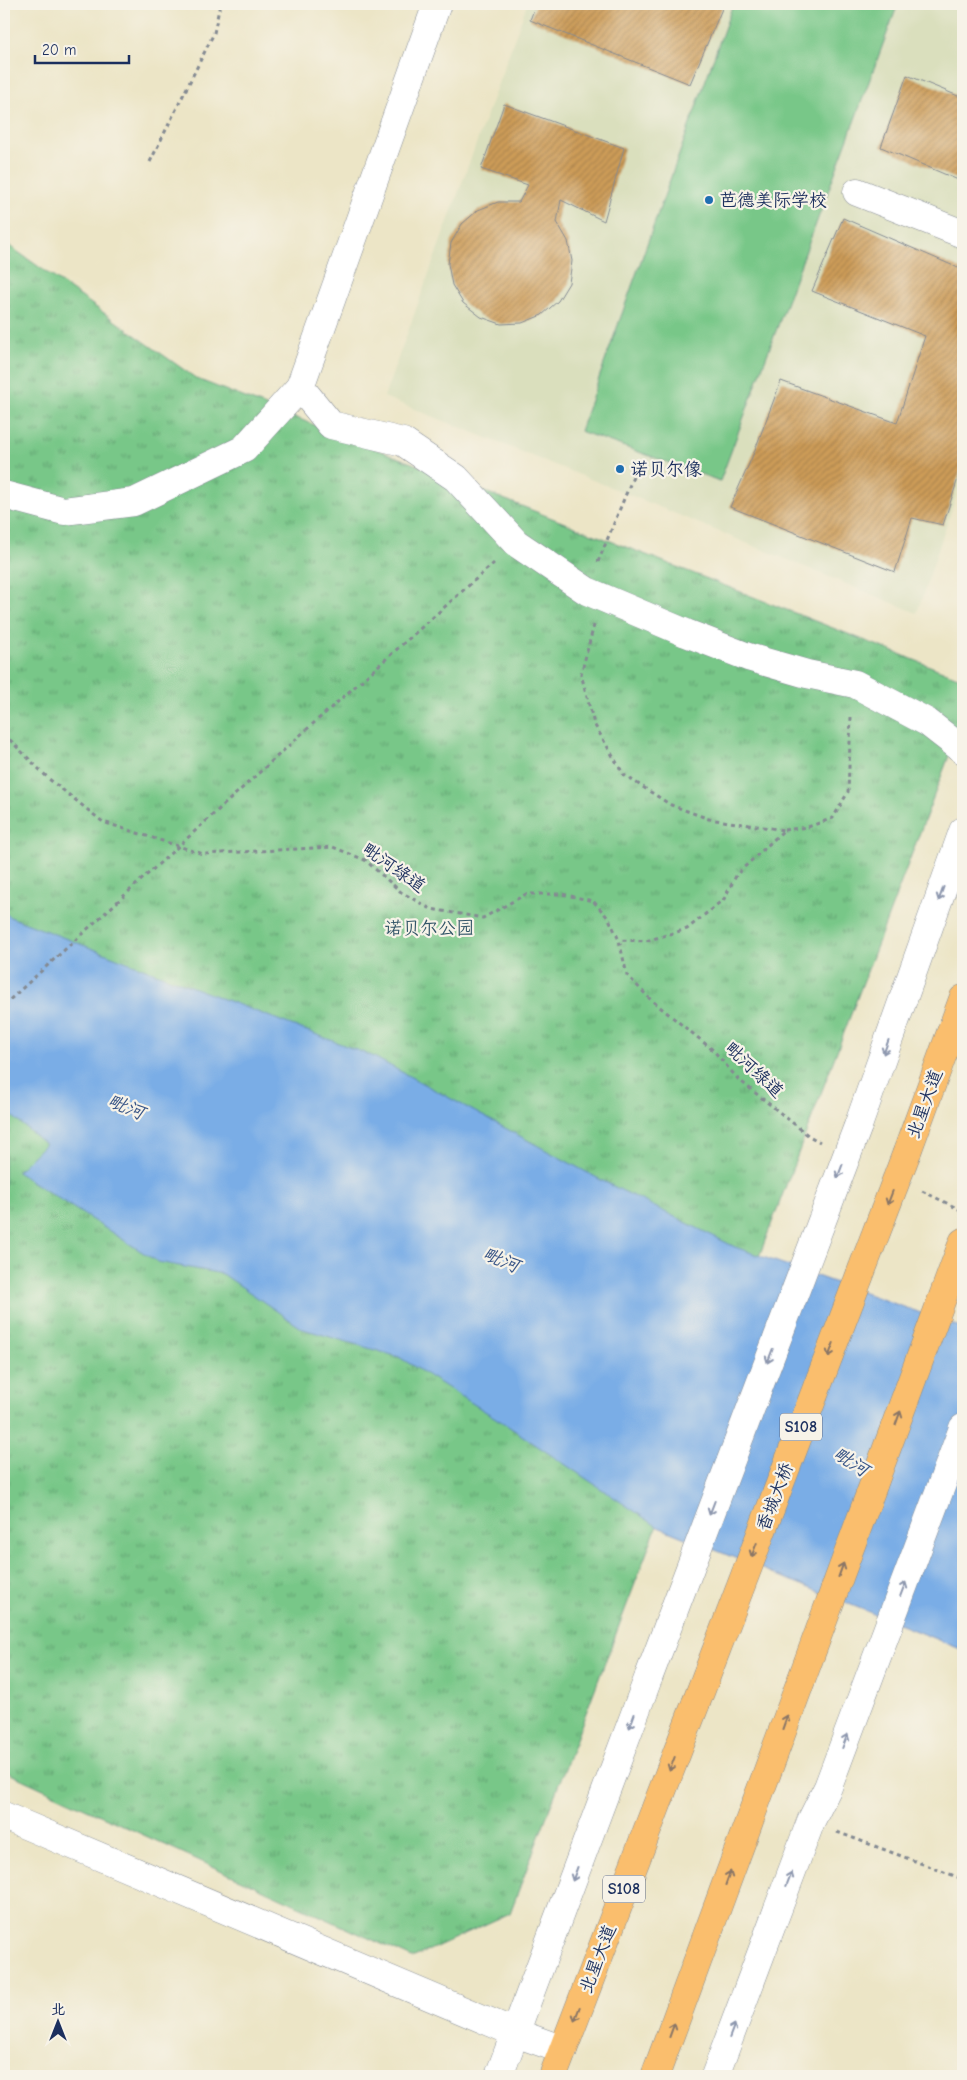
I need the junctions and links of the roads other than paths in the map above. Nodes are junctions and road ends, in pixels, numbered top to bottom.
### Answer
1 (437, 4) edge
2 (857, 192) dead end
3 (963, 234) edge
4 (300, 387) junction
5 (4, 495) edge
6 (963, 750) edge
7 (963, 832) edge
8 (963, 999) edge
9 (907, 1152) joint
10 (963, 1242) edge
11 (963, 1428) edge
12 (696, 1702) joint
13 (4, 1816) edge
14 (516, 2033) junction
15 (563, 2050) junction
16 (499, 2076) edge
17 (553, 2076) edge
18 (655, 2076) edge
19 (715, 2076) edge

1 - 4 street
2 - 3 street
4 - 5 street
4 - 6 street
7 -> 14 street, bridge
8 - 9 main road, 北星大道 / S108
9 -> 12 main road, 香城大桥 / S108, bridge
18 -> 10 main road
19 -> 11 street
12 -> 15 main road, 北星大道 / S108
13 - 14 street
14 - 15 street
14 - 16 street
15 - 17 main road, 北星大道 / S108

